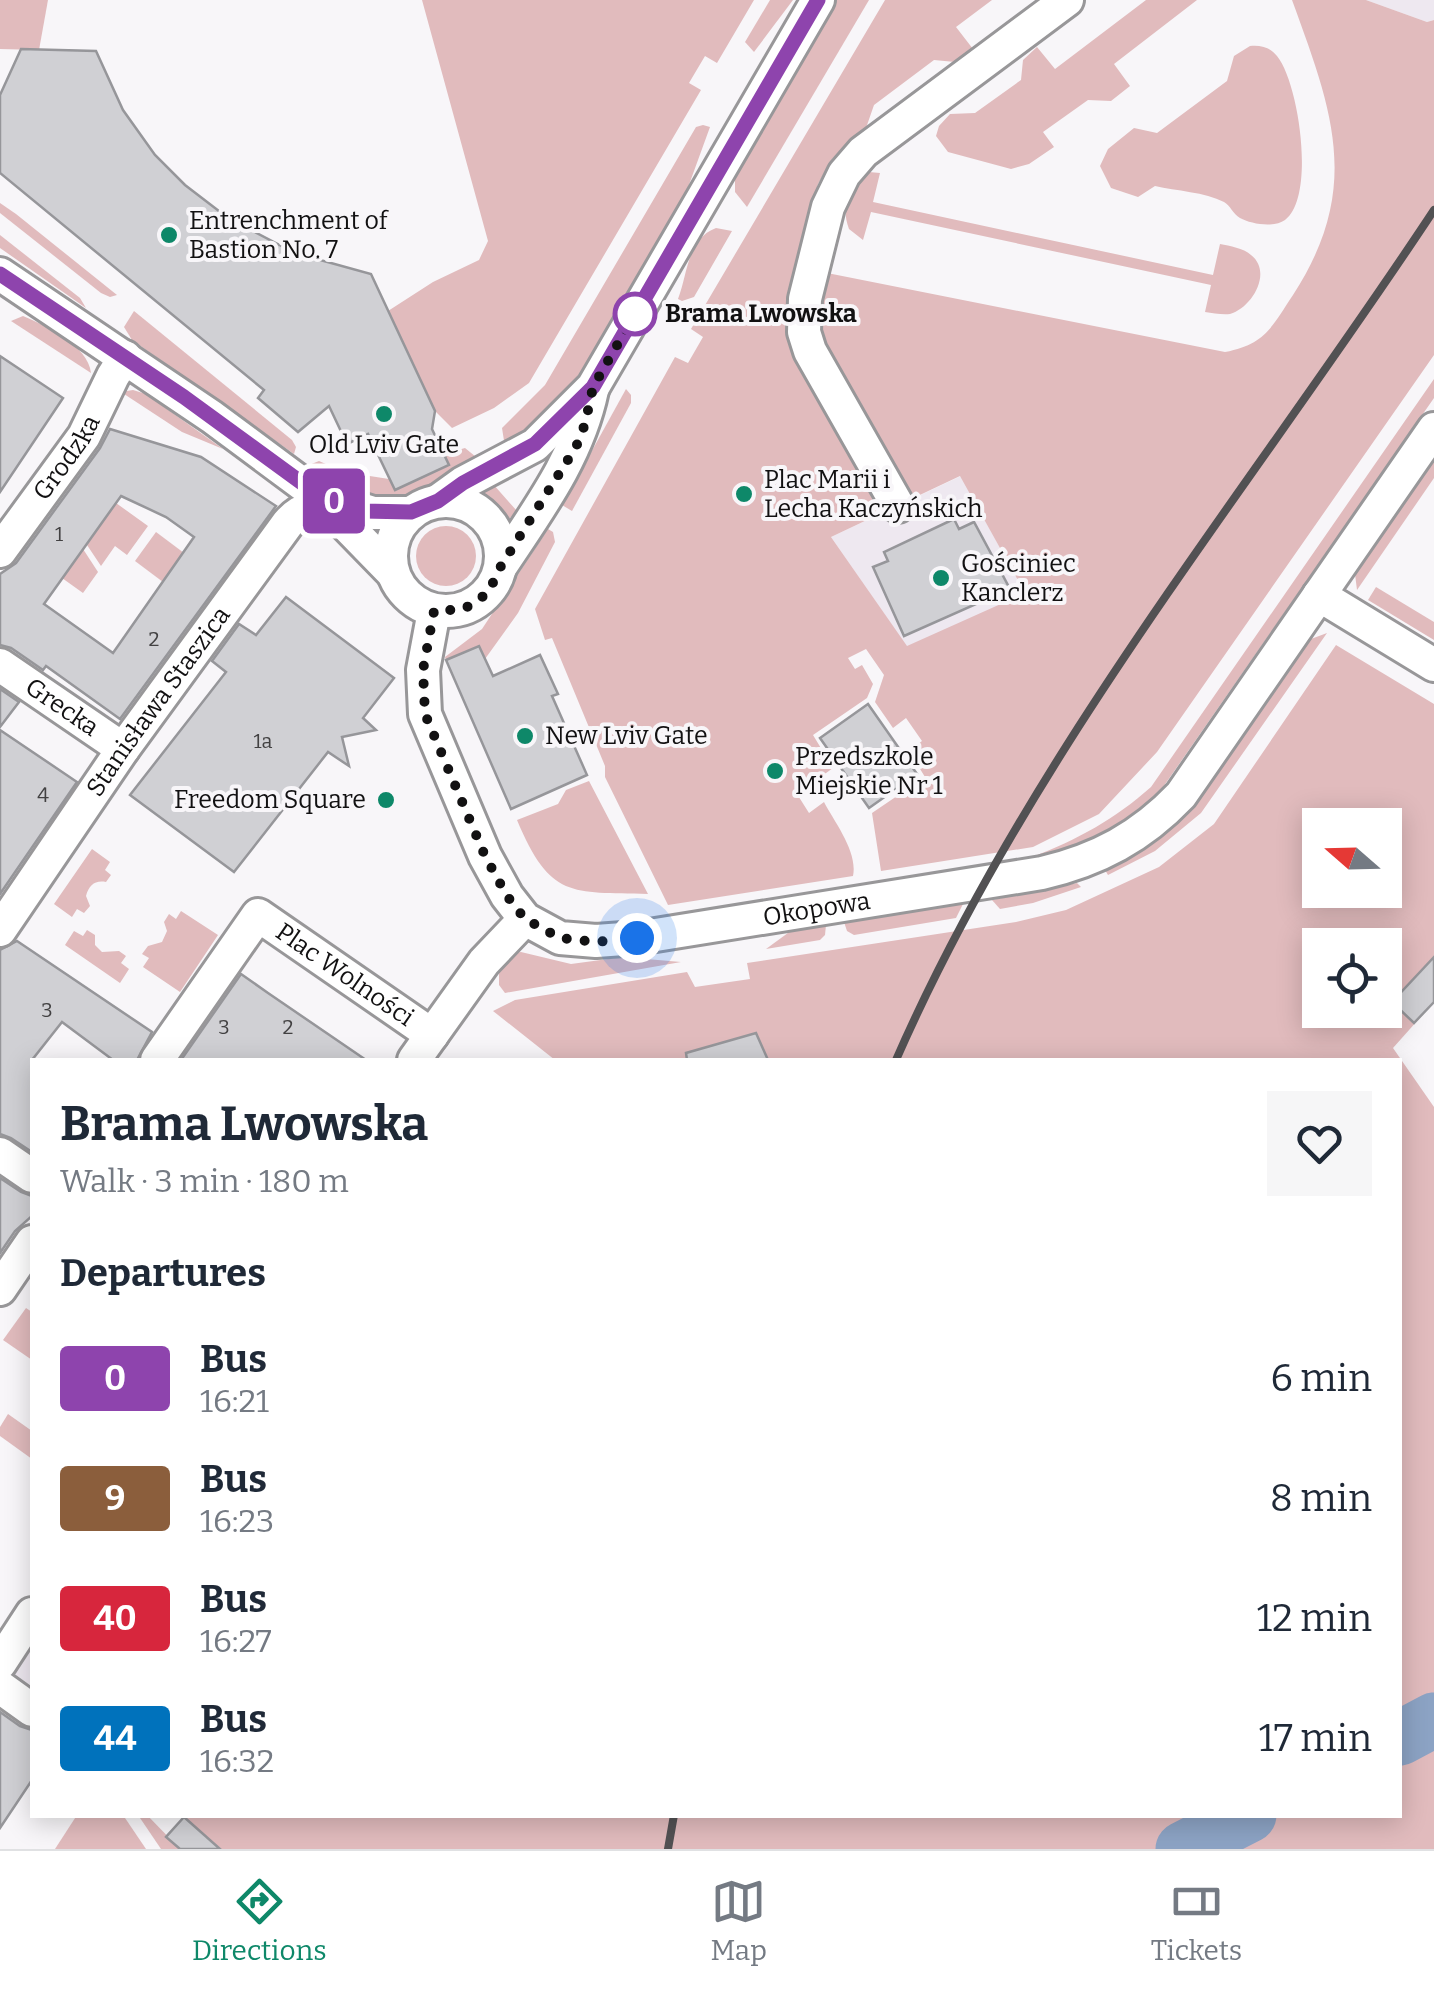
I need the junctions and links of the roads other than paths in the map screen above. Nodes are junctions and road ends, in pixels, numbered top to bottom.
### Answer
1 (818, 0) edge
2 (1067, 0) edge
3 (0, 274) edge
4 (126, 357) junction
5 (593, 387) junction
6 (1434, 430) edge
7 (326, 504) junction
8 (898, 506) dead end
9 (424, 507) junction
10 (0, 551) edge
11 (501, 566) junction
12 (392, 572) junction
13 (1320, 595) junction
14 (434, 611) junction
15 (0, 665) edge
16 (1434, 665) edge
17 (123, 749) junction
18 (525, 919) junction
19 (0, 930) edge
20 (424, 1047) edge
21 (157, 1058) edge
22 (0, 1154) edge
23 (30, 1175) edge
24 (30, 1245) edge
25 (0, 1289) edge
26 (30, 1617) edge
27 (0, 1663) edge
28 (0, 1687) edge
29 (30, 1709) edge

1 - 5 street
2 - 8 street
3 - 4 street
4 - 7 street
4 - 10 street, Grodzka
5 - 9 street
5 - 11 street
6 - 13 street, Okopowa
7 - 9 street
7 - 12 street
7 - 17 street, Stanisława Staszica
9 - 11 street
9 - 12 street
11 - 14 street
12 - 14 street
13 - 16 street
13 - 18 street, Okopowa
14 - 18 street
15 - 17 street, Grecka
17 - 19 street, Stanisława Staszica
18 - 20 street
20 - 21 street, Plac Wolności
22 - 23 street
24 - 25 street
26 - 27 street
28 - 29 street

